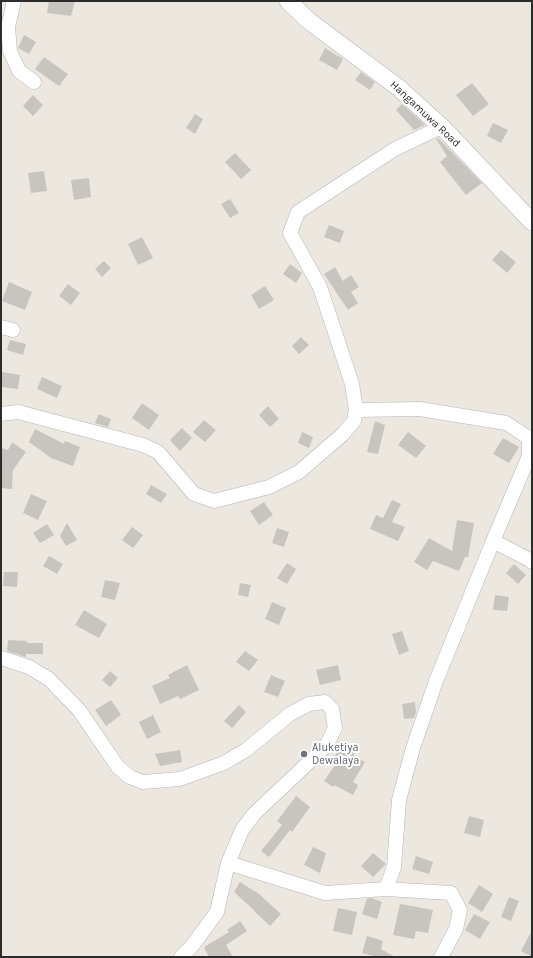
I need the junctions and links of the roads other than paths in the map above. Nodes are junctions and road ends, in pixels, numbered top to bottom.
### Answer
1 (14, 1) edge
2 (288, 1) edge
3 (34, 82) dead end
4 (444, 129) junction
5 (532, 222) edge
6 (356, 410) junction
7 (1, 414) edge
8 (493, 541) junction
9 (532, 562) edge
10 (1, 658) edge
11 (228, 863) junction
12 (386, 889) junction
13 (182, 957) edge
14 (441, 957) edge

1 - 3 street
2 - 4 street, Hangamuwa Road
4 - 5 street, Hangamuwa Road
4 - 6 street
6 - 7 street
6 - 8 street
8 - 9 street
8 - 12 street
10 - 11 street
11 - 12 street
11 - 13 street
12 - 14 street

